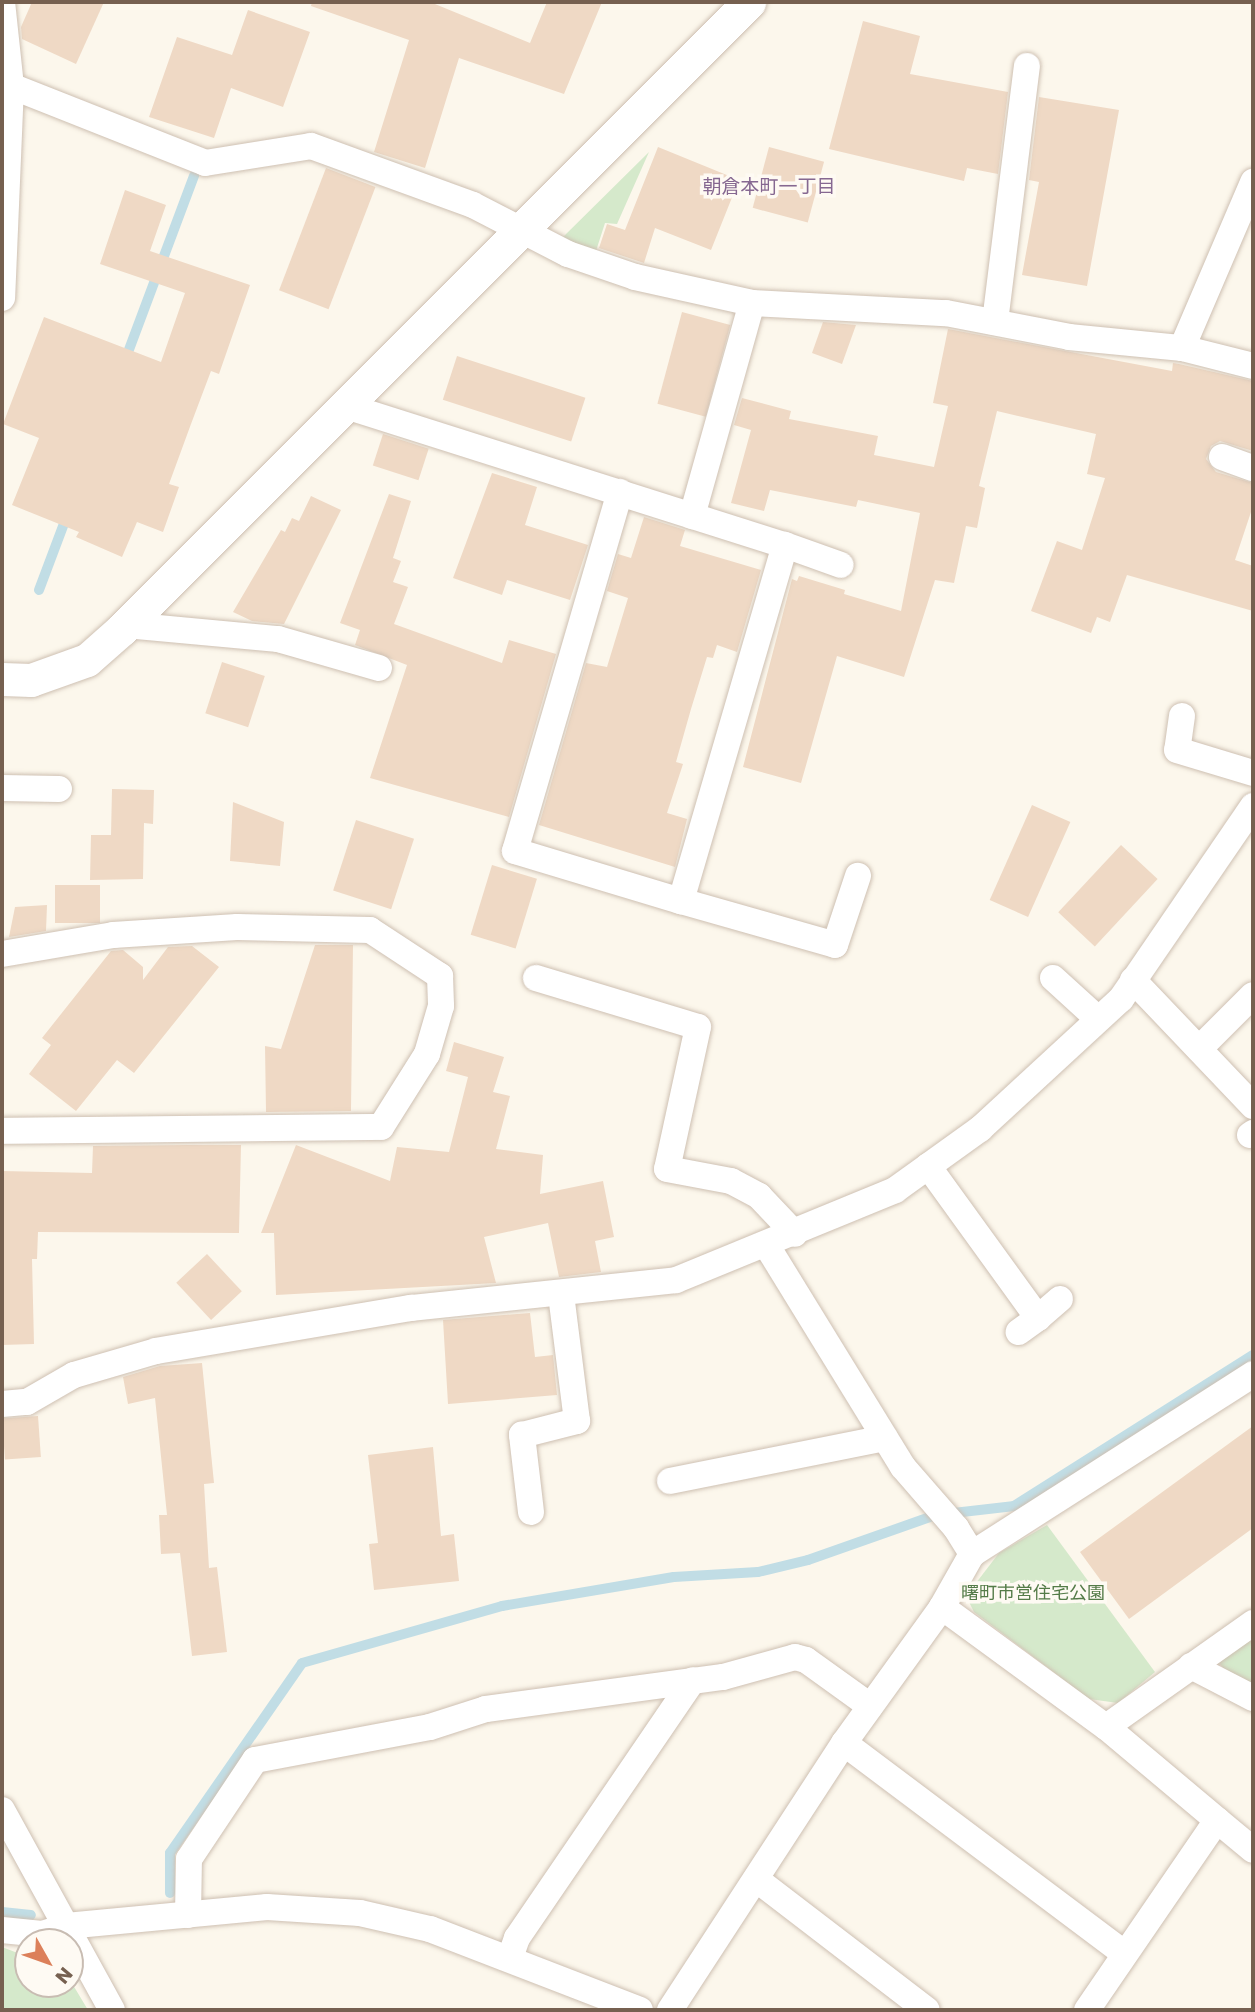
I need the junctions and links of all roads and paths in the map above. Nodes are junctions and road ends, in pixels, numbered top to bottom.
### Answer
1 (2, 2) edge
2 (749, 2) edge
3 (1027, 66) dead end
4 (11, 86) junction
5 (1253, 182) edge
6 (523, 229) junction
7 (2, 298) edge
8 (752, 303) junction
9 (995, 322) junction
10 (1182, 348) junction
11 (1253, 366) edge
12 (346, 406) junction
13 (1222, 457) dead end
14 (1253, 468) edge
15 (620, 492) junction
16 (692, 516) junction
17 (786, 545) junction
18 (841, 565) dead end
19 (126, 625) junction
20 (379, 668) dead end
21 (2, 679) edge
22 (1182, 716) dead end
23 (1253, 773) edge
24 (2, 788) edge
25 (59, 789) dead end
26 (1253, 806) edge
27 (858, 876) dead end
28 (681, 901) junction
29 (2, 954) edge
30 (536, 978) dead end
31 (1053, 978) dead end
32 (1133, 980) junction
33 (1253, 995) edge
34 (1098, 1020) junction
35 (1199, 1049) junction
36 (1253, 1106) edge
37 (2, 1131) edge
38 (928, 1166) junction
39 (795, 1234) junction
40 (766, 1246) junction
41 (561, 1295) junction
42 (1060, 1299) dead end
43 (1253, 1374) edge
44 (2, 1404) edge
45 (885, 1438) junction
46 (670, 1481) dead end
47 (531, 1512) dead end
48 (972, 1554) junction
49 (943, 1607) junction
50 (1253, 1623) edge
51 (1191, 1666) junction
52 (693, 1680) junction
53 (1253, 1698) edge
54 (870, 1706) junction
55 (1106, 1727) junction
56 (844, 1743) junction
57 (2, 1811) edge
58 (1217, 1820) junction
59 (1253, 1850) edge
60 (756, 1879) junction
61 (188, 1915) junction
62 (66, 1926) junction
63 (2, 1930) edge
64 (1125, 1954) junction
65 (510, 1958) junction
66 (111, 2010) edge
67 (640, 2010) edge
68 (670, 2010) edge
69 (927, 2010) edge
70 (1087, 2010) edge

1 - 4 street
2 - 6 street
3 - 9 street
4 - 6 street
4 - 7 street
5 - 10 street
6 - 8 street
6 - 12 street
8 - 9 street
8 - 16 street
9 - 10 street
10 - 11 street
12 - 15 street
12 - 19 street
13 - 14 street
15 - 16 street
15 - 28 street
16 - 17 street
17 - 18 street
17 - 28 street
19 - 20 street
19 - 21 street
22 - 23 street
24 - 25 street
26 - 32 street
27 - 28 street
29 - 37 street
30 - 39 street
31 - 34 street
32 - 34 street
32 - 35 street
33 - 35 street
34 - 38 street
35 - 36 street
38 - 39 street
38 - 42 street
39 - 40 street
40 - 41 street
40 - 45 street
41 - 44 street
41 - 47 street
43 - 48 street
45 - 46 street
45 - 48 street
48 - 49 street
49 - 54 street
49 - 55 street
50 - 51 street
51 - 53 street
51 - 55 street
52 - 54 street
52 - 61 street
52 - 65 street
54 - 56 street
55 - 58 street
56 - 60 street
56 - 64 street
57 - 62 street
58 - 59 street
58 - 64 street
60 - 68 street
60 - 69 street
61 - 62 street
61 - 65 street
62 - 63 street
62 - 66 street
64 - 70 street
65 - 67 street

